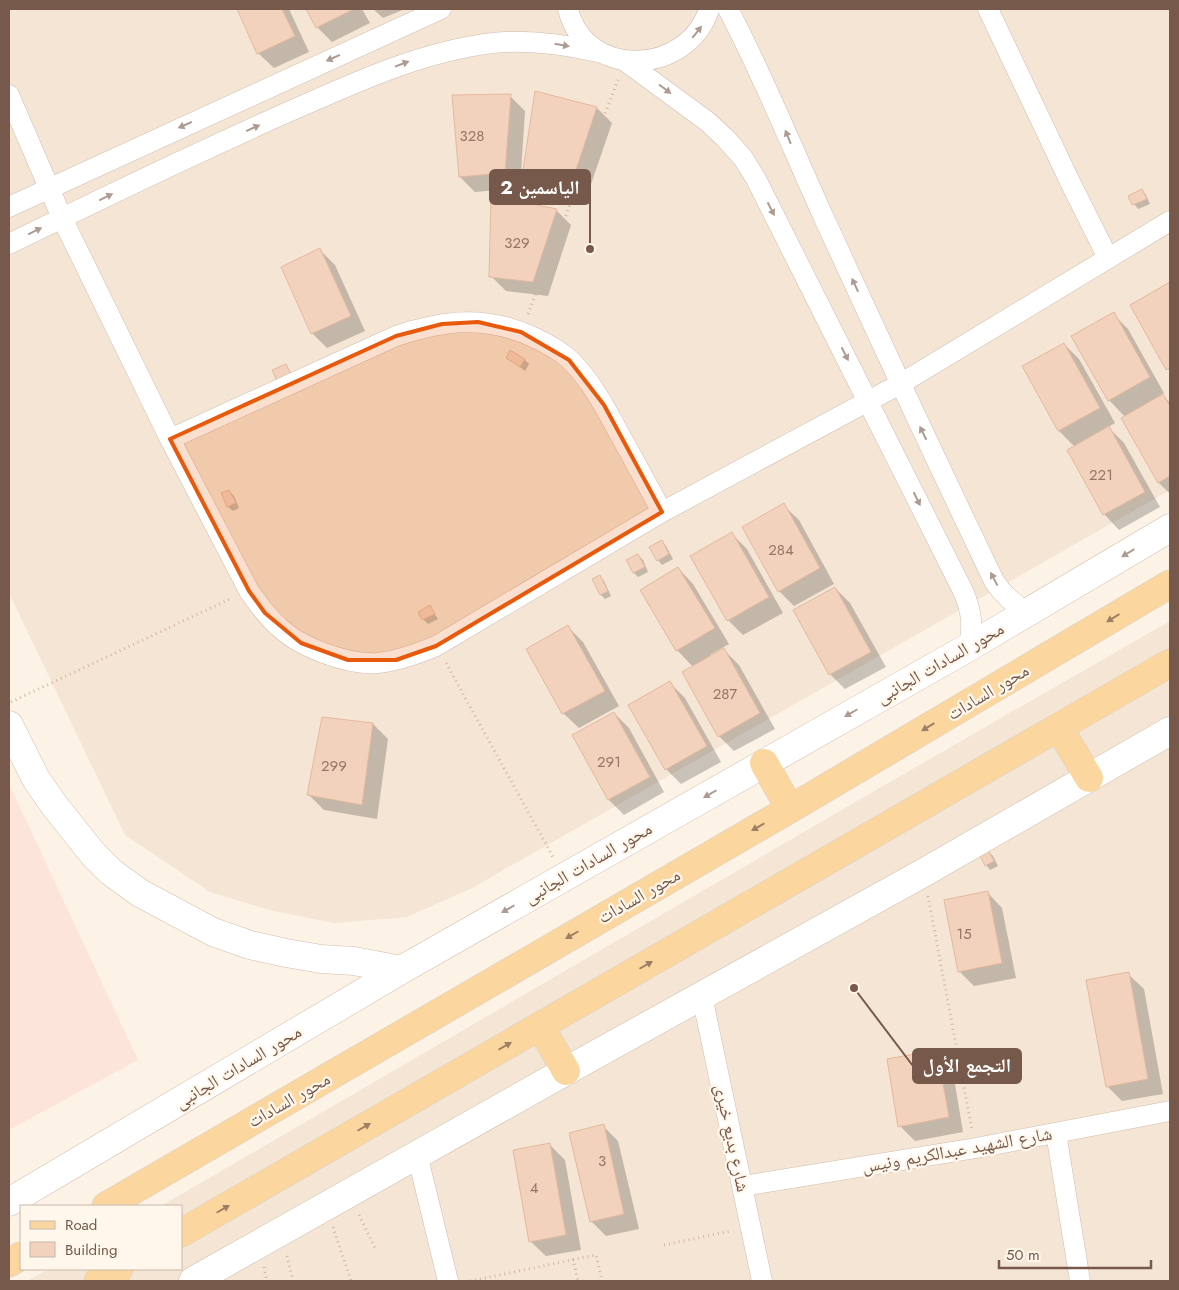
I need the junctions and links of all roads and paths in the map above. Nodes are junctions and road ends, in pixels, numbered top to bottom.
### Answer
1 (441, 9) edge
2 (568, 9) edge
3 (709, 9) edge
4 (728, 9) edge
5 (988, 9) edge
6 (598, 52) junction
7 (626, 61) junction
8 (9, 94) edge
9 (50, 187) junction
10 (9, 207) edge
11 (62, 218) junction
12 (1170, 221) edge
13 (9, 244) edge
14 (1108, 258) junction
15 (521, 332) junction
16 (900, 384) junction
17 (868, 400) junction
18 (170, 439) junction
19 (662, 512) junction
20 (1170, 528) edge
21 (1170, 584) edge
22 (248, 591) junction
23 (1028, 612) junction
24 (436, 646) junction
25 (969, 647) junction
26 (1170, 663) edge
27 (9, 703) edge
28 (9, 725) edge
29 (1059, 728) junction
30 (1170, 731) edge
31 (764, 763) junction
32 (1089, 778) junction
33 (790, 809) junction
34 (923, 873) junction
35 (564, 877) junction
36 (401, 970) junction
37 (702, 996) junction
38 (540, 1026) junction
39 (566, 1071) junction
40 (1170, 1112) edge
41 (1056, 1133) junction
42 (976, 1148) junction
43 (417, 1154) junction
44 (742, 1186) junction
45 (350, 1194) junction
46 (9, 1202) edge
47 (108, 1205) edge
48 (326, 1207) junction
49 (751, 1227) junction
50 (182, 1232) edge
51 (664, 1245) dead end
52 (375, 1248) dead end
53 (20, 1257) edge
54 (573, 1259) junction
55 (9, 1263) edge
56 (117, 1270) edge
57 (98, 1281) edge
58 (193, 1281) edge
59 (351, 1281) edge
60 (448, 1281) edge
61 (470, 1281) edge
62 (578, 1281) edge
63 (602, 1281) edge
64 (762, 1281) edge
65 (1080, 1281) edge

1 -> 9 street
2 - 6 street
7 -> 3 street
16 -> 4 street
5 - 14 street
6 - 7 street
11 -> 6 street
7 - 15 path
7 -> 17 street
8 - 9 street
9 - 10 street
9 - 11 street
13 -> 11 street
11 - 18 street
12 - 14 street
14 - 16 street
15 - 18 street
15 - 19 street
16 - 17 street
23 -> 16 street
17 - 19 street
17 -> 25 street
18 - 22 street
19 - 24 street
20 -> 23 street, محور السادات الجانبى
21 -> 33 main road, محور السادات
22 - 24 street
22 - 27 path
23 - 25 street, محور السادات الجانبى
24 - 35 path
25 -> 31 street, محور السادات الجانبى
26 - 29 main road
28 - 36 street
29 - 32 main road
38 -> 29 main road
30 - 32 street
31 - 33 main road
31 -> 35 street, محور السادات الجانبى
32 - 34 street
33 -> 47 main road, محور السادات
34 - 37 street
34 - 42 path
35 -> 36 street, محور السادات الجانبى
36 - 46 street, محور السادات الجانبى
37 - 39 street
37 - 44 street, شارع بديع خيرى
38 - 39 main road
50 -> 38 main road
39 - 43 street
40 - 41 street, شارع الشهيد عبدالكريم ونيس
41 - 42 street, شارع الشهيد عبدالكريم ونيس
41 - 65 street
42 - 44 street, شارع الشهيد عبدالكريم ونيس
43 - 45 street
43 - 60 street
44 - 49 street, شارع بديع خيرى
45 - 48 street
45 - 52 path
48 - 58 street
48 - 59 path
49 - 51 path
49 - 64 street, شارع بديع خيرى
53 - 55 main road
54 - 61 path
54 - 62 path
54 - 63 path
56 - 57 main road

